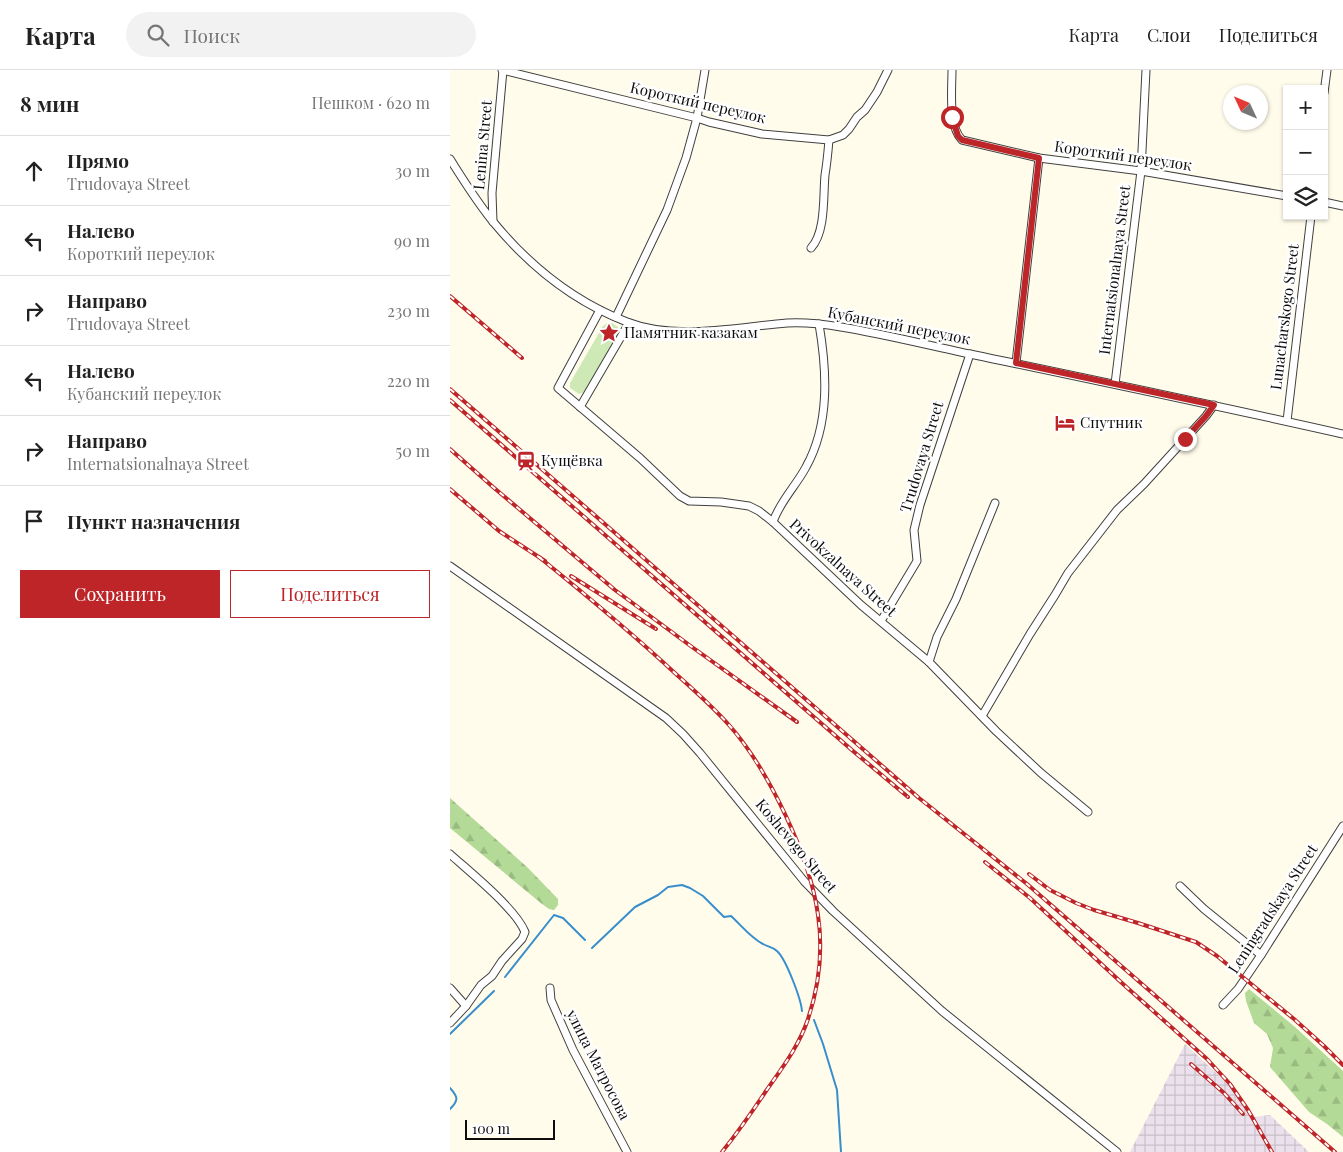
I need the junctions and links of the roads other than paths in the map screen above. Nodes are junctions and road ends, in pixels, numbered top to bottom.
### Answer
1 (502, 70) edge
2 (705, 70) edge
3 (888, 70) edge
4 (952, 70) edge
5 (1146, 70) edge
6 (1326, 70) edge
7 (1325, 85) edge
8 (697, 118) junction
9 (829, 140) junction
10 (1039, 158) junction
11 (450, 160) edge
12 (1141, 171) junction
13 (1283, 195) edge
14 (1328, 203) edge
15 (1343, 206) edge
16 (1312, 220) edge
17 (493, 222) junction
18 (812, 248) dead end
19 (600, 310) junction
20 (616, 317) junction
21 (629, 323) junction
22 (818, 324) junction
23 (970, 354) junction
24 (1016, 363) junction
25 (1116, 384) junction
26 (1214, 405) junction
27 (580, 407) junction
28 (1287, 421) junction
29 (1343, 434) edge
30 (995, 503) dead end
31 (773, 522) junction
32 (450, 566) edge
33 (881, 621) junction
34 (929, 662) junction
35 (982, 716) junction
36 (1088, 812) dead end
37 (1343, 826) edge
38 (450, 854) edge
39 (1180, 886) dead end
40 (1261, 955) junction
41 (450, 988) edge
42 (550, 988) dead end
43 (1223, 1005) dead end
44 (466, 1006) junction
45 (450, 1023) edge
46 (627, 1152) edge
47 (1117, 1152) edge

1 - 8 street, Короткий переулок
1 - 17 street, Lenina Street
2 - 8 street
3 - 9 street
4 - 10 street, Короткий переулок
5 - 12 street, Internatsionalnaya Street
6 - 7 street
8 - 9 street, Короткий переулок
8 - 20 street
9 - 18 street
10 - 12 street, Короткий переулок
10 - 24 street
11 - 17 street, Кубанский переулок
12 - 13 street, Короткий переулок
12 - 25 street, Internatsionalnaya Street
14 - 15 street
16 - 28 street, Lunacharskogo Street
17 - 19 street, Кубанский переулок
19 - 20 street, Кубанский переулок
19 - 27 street, Privokzalnaya Street
20 - 21 street, Кубанский переулок
21 - 22 street, Кубанский переулок
21 - 27 street
22 - 23 street, Кубанский переулок
22 - 31 street
23 - 24 street, Кубанский переулок
23 - 33 street, Trudovaya Street
24 - 25 street, Кубанский переулок
25 - 26 street, Кубанский переулок
26 - 28 street, Кубанский переулок
26 - 35 street
27 - 31 street, Privokzalnaya Street
28 - 29 street, Кубанский переулок
30 - 34 street
31 - 33 street, Privokzalnaya Street
32 - 47 street, Koshevogo Street
33 - 34 street, Privokzalnaya Street
34 - 35 street, Privokzalnaya Street
35 - 36 street, Privokzalnaya Street
37 - 40 street, Leningradskaya Street
38 - 44 street
39 - 40 street
40 - 43 street, Leningradskaya Street
41 - 44 street
42 - 46 street, улица Матросова
44 - 45 street

